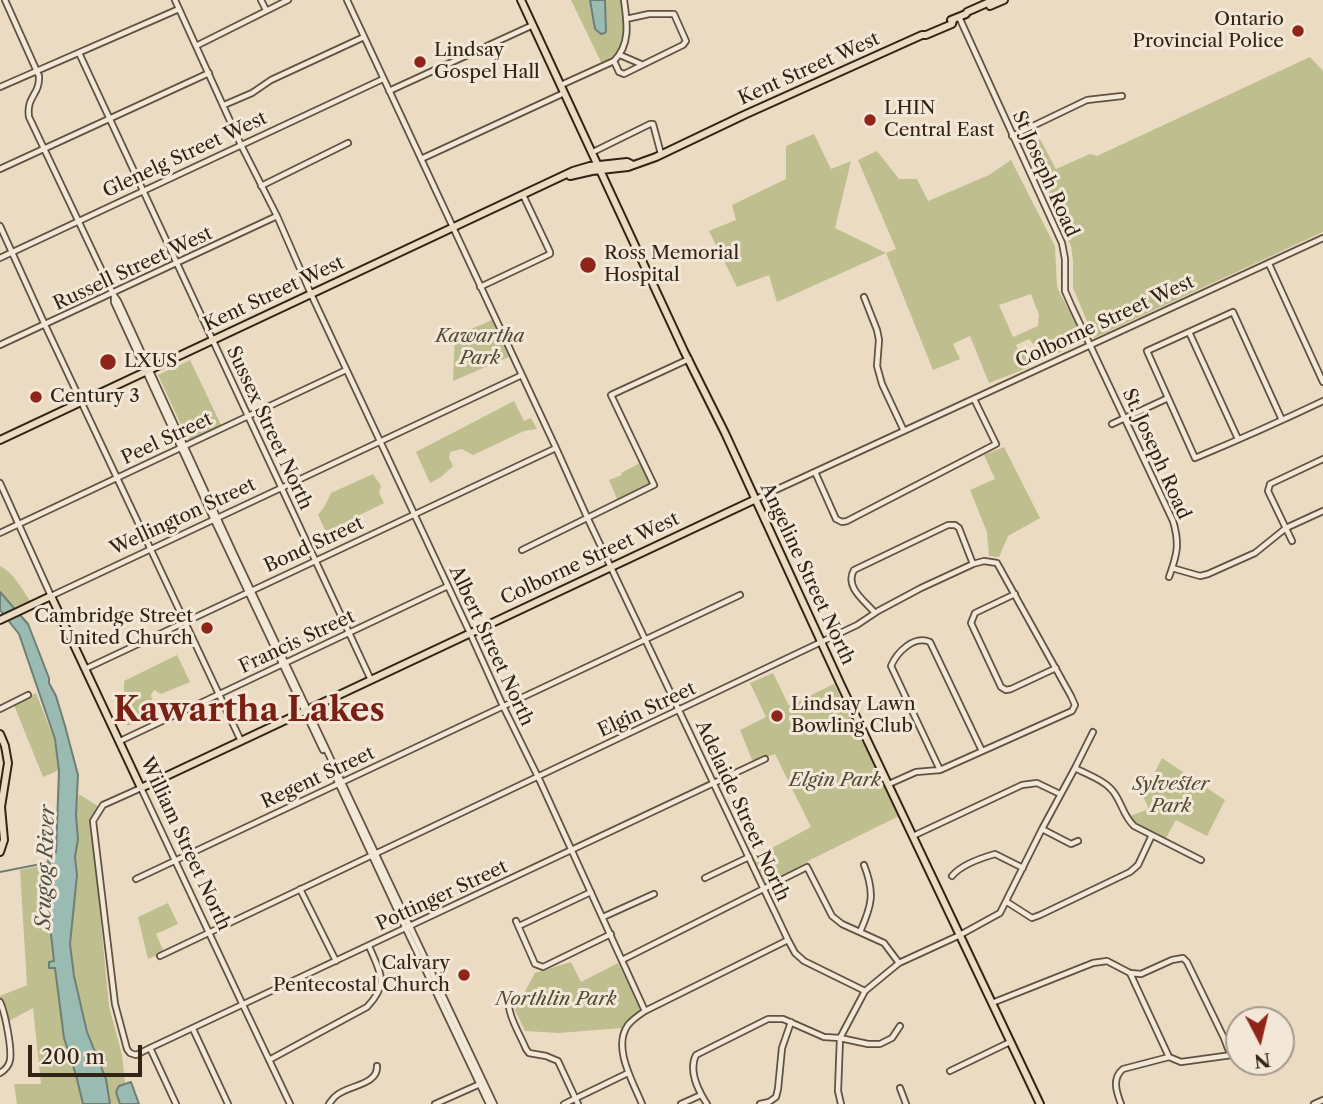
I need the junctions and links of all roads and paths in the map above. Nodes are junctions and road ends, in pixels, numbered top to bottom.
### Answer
1 (5, 0) edge
2 (175, 0) edge
3 (261, 0) edge
4 (288, 0) edge
5 (347, 0) edge
6 (521, 0) edge
7 (624, 0) edge
8 (994, 0) edge
9 (1004, 0) edge
10 (179, 9) junction
11 (266, 10) junction
12 (959, 17) junction
13 (626, 19) junction
14 (533, 25) junction
15 (364, 37) junction
16 (196, 46) junction
17 (79, 52) junction
18 (620, 55) junction
19 (614, 61) junction
20 (641, 65) junction
21 (38, 70) junction
22 (209, 73) junction
23 (383, 79) junction
24 (561, 85) junction
25 (0, 87) edge
26 (389, 91) junction
27 (564, 93) junction
28 (1122, 96) dead end
29 (224, 105) junction
30 (110, 119) junction
31 (1012, 136) junction
32 (348, 143) dead end
33 (241, 145) junction
34 (44, 148) junction
35 (593, 152) junction
36 (661, 155) junction
37 (421, 159) junction
38 (600, 168) junction
39 (0, 169) edge
40 (261, 186) junction
41 (144, 191) junction
42 (523, 194) junction
43 (277, 216) junction
44 (78, 221) junction
45 (0, 226) edge
46 (453, 228) junction
47 (1323, 238) edge
48 (12, 251) junction
49 (0, 258) edge
50 (177, 263) junction
51 (1269, 264) junction
52 (480, 286) junction
53 (311, 294) junction
54 (113, 295) junction
55 (863, 297) dead end
56 (45, 325) junction
57 (1189, 332) junction
58 (212, 341) junction
59 (0, 345) edge
60 (1090, 346) junction
61 (689, 359) junction
62 (148, 370) junction
63 (346, 370) junction
64 (522, 375) junction
65 (1323, 383) edge
66 (1168, 398) junction
67 (974, 399) junction
68 (1323, 401) edge
69 (82, 402) junction
70 (248, 417) junction
71 (1125, 418) junction
72 (1282, 421) junction
73 (1112, 424) dead end
74 (904, 431) junction
75 (0, 440) edge
76 (1238, 440) junction
77 (380, 443) junction
78 (183, 447) junction
79 (556, 448) junction
80 (1323, 459) edge
81 (815, 472) junction
82 (117, 477) junction
83 (0, 483) edge
84 (281, 488) junction
85 (756, 499) junction
86 (1323, 510) edge
87 (414, 514) junction
88 (587, 517) junction
89 (216, 519) junction
90 (18, 524) junction
91 (1286, 528) junction
92 (0, 533) edge
93 (1292, 541) dead end
94 (150, 550) junction
95 (522, 550) dead end
96 (315, 561) junction
97 (973, 564) junction
98 (611, 567) junction
99 (1172, 568) junction
100 (1169, 577) dead end
101 (448, 586) junction
102 (250, 591) junction
103 (1015, 594) junction
104 (740, 595) dead end
105 (51, 596) junction
106 (875, 613) junction
107 (1, 620) edge
108 (184, 622) junction
109 (349, 632) junction
110 (470, 633) junction
111 (645, 639) junction
112 (822, 642) junction
113 (283, 663) junction
114 (1056, 668) junction
115 (85, 669) junction
116 (371, 680) junction
117 (28, 695) dead end
118 (218, 695) junction
119 (503, 706) junction
120 (0, 709) edge
121 (306, 710) junction
122 (679, 710) junction
123 (1093, 732) dead end
124 (0, 734) edge
125 (120, 741) junction
126 (241, 741) junction
127 (982, 751) junction
128 (765, 759) dead end
129 (1075, 768) junction
130 (940, 770) junction
131 (537, 778) junction
132 (340, 782) junction
133 (713, 784) junction
134 (889, 784) junction
135 (141, 788) junction
136 (1060, 794) junction
137 (1042, 829) junction
138 (1153, 835) junction
139 (913, 836) junction
140 (1078, 841) dead end
141 (571, 850) junction
142 (0, 852) edge
143 (374, 855) junction
144 (749, 857) junction
145 (1201, 860) dead end
146 (175, 861) junction
147 (864, 865) dead end
148 (1023, 867) junction
149 (953, 876) dead end
150 (705, 878) dead end
151 (136, 879) dead end
152 (300, 889) junction
153 (764, 890) junction
154 (591, 892) junction
155 (654, 894) dead end
156 (1007, 902) junction
157 (603, 917) junction
158 (408, 928) junction
159 (209, 932) junction
160 (860, 932) junction
161 (611, 934) junction
162 (960, 935) junction
163 (788, 940) junction
164 (369, 946) junction
165 (160, 956) dead end
166 (622, 960) junction
167 (336, 961) junction
168 (899, 963) junction
169 (1130, 973) junction
170 (865, 991) junction
171 (509, 993) dead end
172 (0, 1002) edge
173 (992, 1003) junction
174 (243, 1005) junction
175 (645, 1011) junction
176 (791, 1022) junction
177 (900, 1026) dead end
178 (193, 1029) junction
179 (840, 1038) junction
180 (1225, 1041) edge
181 (1010, 1042) junction
182 (150, 1048) junction
183 (130, 1053) joint
184 (1225, 1055) edge
185 (1169, 1057) junction
186 (268, 1060) junction
187 (377, 1066) dead end
188 (950, 1071) dead end
189 (0, 1073) edge
190 (628, 1073) junction
191 (481, 1083) junction
192 (900, 1088) dead end
193 (701, 1095) junction
194 (1323, 1100) edge
195 (576, 1101) edge
196 (176, 1104) edge
197 (228, 1104) edge
198 (290, 1104) edge
199 (329, 1104) edge
200 (435, 1104) edge
201 (491, 1104) edge
202 (564, 1104) edge
203 (642, 1104) edge
204 (681, 1104) edge
205 (706, 1104) edge
206 (760, 1104) edge
207 (841, 1104) edge
208 (906, 1104) edge
209 (1040, 1104) edge
210 (1121, 1104) edge
211 (1314, 1104) edge

1 - 21 street
2 - 10 street, Albert Street North
3 - 11 street
4 - 11 street
5 - 15 street, Adelaide Street North
6 - 14 main road, Angeline Street North
7 - 13 street
8 - 12 main road, Kent Street West
9 - 12 main road, Kent Street West
10 - 16 street, Albert Street North
10 - 17 street
11 - 16 street
12 - 31 street, St Joseph Road
12 - 36 main road, Kent Street West
13 - 18 street
13 - 20 street
14 - 24 main road, Angeline Street North
14 - 26 street
15 - 23 street, Adelaide Street North
15 - 29 street
16 - 22 street, Albert Street North
17 - 21 street
17 - 30 street, Sussex Street North
18 - 19 street
18 - 20 street
19 - 20 street
19 - 24 street
21 - 25 street
21 - 34 street
22 - 29 street, Albert Street North
22 - 30 street
23 - 26 street, Adelaide Street North
23 - 33 street, Glenelg Street West
24 - 27 main road, Angeline Street North
26 - 37 street, Adelaide Street North
27 - 35 main road, Angeline Street North
27 - 37 street
28 - 31 street
29 - 33 street, Albert Street North
30 - 34 street
30 - 41 street, Sussex Street North
31 - 60 street, St Joseph Road
32 - 40 street
33 - 40 street, Albert Street North
33 - 41 street, Glenelg Street West
34 - 39 street
34 - 44 street
35 - 36 street
35 - 38 main road, Angeline Street North
36 - 38 main road, Kent Street West
37 - 46 street, Adelaide Street North
38 - 42 main road, Kent Street West
38 - 61 main road, Angeline Street North
40 - 43 street, Albert Street North
41 - 44 street, Glenelg Street West
41 - 50 street, Sussex Street North
42 - 46 main road, Kent Street West
42 - 52 street
43 - 50 street, Russell Street West
43 - 53 street, Albert Street North
44 - 48 street, Glenelg Street West
44 - 54 street
45 - 48 street
46 - 52 street, Adelaide Street North
46 - 53 main road, Kent Street West
47 - 51 street, Colborne Street West
48 - 49 street, Glenelg Street West
48 - 56 street
50 - 54 street, Russell Street West
50 - 58 street, Sussex Street North
51 - 60 street, Colborne Street West
51 - 65 street
52 - 64 street, Adelaide Street North
53 - 58 main road, Kent Street West
53 - 63 street, Albert Street North
54 - 56 street, Russell Street West
54 - 62 street
55 - 74 street
56 - 59 street, Russell Street West
56 - 69 street
57 - 66 street
57 - 72 street
57 - 76 street
58 - 62 main road, Kent Street West
58 - 70 street, Sussex Street North
60 - 67 street, Colborne Street West
60 - 71 street, St. Joseph Road
61 - 85 main road, Angeline Street North
61 - 88 street
62 - 69 main road, Kent Street West
62 - 78 street
63 - 70 street, Peel Street
63 - 77 street, Albert Street North
64 - 77 street, Wellington Street
64 - 79 street, Adelaide Street North
66 - 71 street
66 - 76 street
67 - 74 street, Colborne Street West
67 - 81 street
68 - 72 street
69 - 75 main road, Kent Street West
69 - 82 street
70 - 78 street, Peel Street
70 - 84 street, Sussex Street North
71 - 73 street
71 - 99 street, St. Joseph Road
72 - 76 street
74 - 81 street, Colborne Street West
77 - 84 street, Wellington Street
77 - 87 street, Albert Street North
78 - 82 street, Peel Street
78 - 89 street
79 - 87 street, Bond Street
79 - 88 street, Adelaide Street North
80 - 91 street
81 - 85 street, Colborne Street West
82 - 90 street, Peel Street
82 - 94 street
83 - 90 street, William Street North
84 - 89 street, Wellington Street
84 - 96 street, Sussex Street North
85 - 98 main road, Colborne Street West
85 - 112 main road, Angeline Street North
86 - 91 street
87 - 96 street, Bond Street
87 - 101 street, Albert Street North
88 - 95 street
88 - 98 street, Adelaide Street North
89 - 94 street, Wellington Street
89 - 102 street
90 - 92 street, Peel Street
90 - 105 street, William Street North
91 - 93 street
91 - 99 street
94 - 105 street, Wellington Street
94 - 108 street
96 - 102 street, Bond Street
96 - 109 street, Sussex Street North
97 - 103 street
97 - 106 street, Elgin Street
97 - 106 street
98 - 110 main road, Colborne Street West
98 - 111 street, Adelaide Street North
99 - 100 street, St. Joseph Road
101 - 109 street, Francis Street
101 - 110 street, Albert Street North
102 - 108 street, Bond Street
102 - 113 street
103 - 114 street
103 - 114 street
104 - 111 street, Regent Street
105 - 107 main road, Wellington Street
105 - 115 main road, William Street North
106 - 112 street, Elgin Street
108 - 115 street, Bond Street
108 - 118 street
109 - 113 street, Francis Street
109 - 116 street, Sussex Street North
110 - 116 main road, Colborne Street West
110 - 119 street, Albert Street North
111 - 119 street, Regent Street
111 - 122 street, Adelaide Street North
112 - 122 street, Elgin Street
112 - 134 main road, Angeline Street North
113 - 118 street, Francis Street
113 - 121 street
114 - 127 street
115 - 125 main road, William Street North
116 - 121 main road, Colborne Street West
117 - 120 street
118 - 125 street, Francis Street
118 - 126 street
119 - 131 street, Albert Street North
119 - 132 street, Regent Street
121 - 126 main road, Colborne Street West
121 - 132 street
122 - 131 street, Elgin Street
122 - 133 street, Adelaide Street North
123 - 129 street
124 - 142 main road
125 - 135 main road, William Street North
126 - 135 main road, Colborne Street West
127 - 130 street
127 - 130 street
128 - 133 street, Pottinger Street
129 - 136 street
129 - 138 street
130 - 134 street
131 - 141 street, Albert Street North
131 - 143 street, Elgin Street
132 - 143 street
132 - 146 street, Regent Street
133 - 141 street, Pottinger Street
133 - 144 street, Adelaide Street North
134 - 139 main road, Angeline Street North
135 - 146 street, William Street North
135 - 183 street, Colborne Street West
136 - 137 street
136 - 139 street
137 - 140 street
137 - 148 street
138 - 145 street
138 - 156 street
139 - 162 main road, Angeline Street North
141 - 154 street, Albert Street North
141 - 158 street, Pottinger Street
143 - 152 street, Elgin Street
143 - 158 street
144 - 150 street
144 - 153 street, Adelaide Street North
146 - 151 street, Regent Street
146 - 159 street, William Street North
147 - 160 street
148 - 149 street
148 - 156 street
152 - 159 street, Elgin Street
152 - 167 street
153 - 160 street
153 - 163 street, Adelaide Street North
153 - 166 street
154 - 157 street, Albert Street North
154 - 161 street
155 - 157 street
156 - 162 street
157 - 161 street, Albert Street North
158 - 164 street, Pottinger Street
158 - 191 street
159 - 165 street, Elgin Street
159 - 174 street, William Street North
160 - 168 street
161 - 166 street, Albert Street North
162 - 168 street
162 - 173 main road, Angeline Street North
163 - 170 street, Adelaide Street North
163 - 175 street
164 - 167 street, Pottinger Street
164 - 186 street
166 - 175 street, Albert Street North
167 - 174 street, Pottinger Street
168 - 170 street
169 - 173 street
169 - 180 street
169 - 185 street
170 - 179 street
171 - 195 street
172 - 189 street
173 - 181 main road, Angeline Street North
174 - 178 street, Pottinger Street
174 - 186 street, William Street North
175 - 190 street
176 - 179 street
176 - 193 street
176 - 206 street
177 - 179 street
178 - 182 street, Pottinger Street
178 - 197 street
179 - 207 street
181 - 188 street
181 - 209 main road, Angeline Street North
182 - 183 street, Pottinger Street
182 - 196 street
184 - 185 street
185 - 210 street
186 - 198 street, William Street North
187 - 199 street
190 - 195 street
190 - 203 street
191 - 200 street
191 - 201 street
192 - 208 street
193 - 204 street
193 - 205 street
194 - 211 street
195 - 202 street

